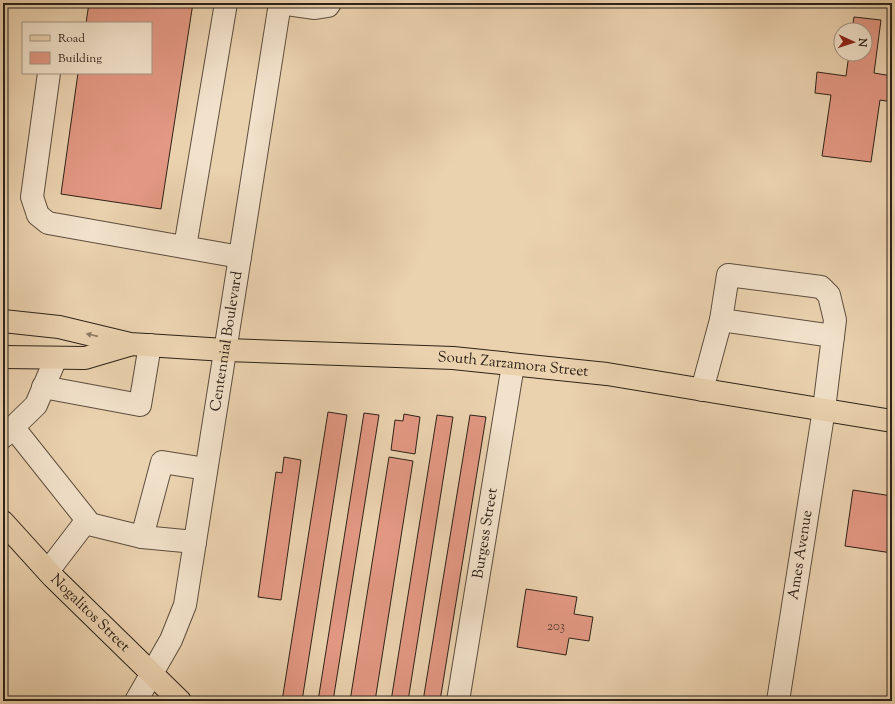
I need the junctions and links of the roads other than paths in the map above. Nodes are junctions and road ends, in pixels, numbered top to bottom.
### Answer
1 (226, 3) edge
2 (280, 3) edge
3 (330, 3) edge
4 (49, 74) edge
5 (185, 247) junction
6 (240, 256) junction
7 (721, 320) junction
8 (3, 321) edge
9 (833, 336) junction
10 (140, 345) junction
11 (225, 350) junction
12 (3, 356) edge
13 (56, 358) junction
14 (514, 365) junction
15 (43, 387) junction
16 (702, 390) junction
17 (824, 409) junction
18 (892, 421) edge
19 (8, 432) edge
20 (206, 469) junction
21 (3, 522) edge
22 (85, 523) junction
23 (142, 537) junction
24 (195, 542) junction
25 (48, 572) junction
26 (151, 674) junction
27 (136, 701) edge
28 (180, 701) edge
29 (458, 701) edge
30 (778, 701) edge

1 - 5 street
2 - 3 street
2 - 6 street, Centennial Boulevard
4 - 5 street
5 - 6 street
6 - 11 street, Centennial Boulevard
7 - 9 street
7 - 9 street, Ames Avenue
7 - 16 street
10 -> 8 main road, South Zarzamora Street
9 - 17 street, Ames Avenue
10 - 11 main road, South Zarzamora Street
10 - 13 main road, South Zarzamora Street
10 - 15 street
11 - 14 main road, South Zarzamora Street
11 - 20 street, Centennial Boulevard
12 - 13 main road, South Zarzamora Street
13 - 15 street
14 - 16 main road, South Zarzamora Street
14 - 29 street, Burgess Street
15 - 19 street
16 - 17 main road, South Zarzamora Street
17 - 18 main road, South Zarzamora Street
17 - 30 street, Ames Avenue
19 - 22 street
20 - 23 street
20 - 24 street, Centennial Boulevard
21 - 25 main road, Nogalitos Street
22 - 23 street
22 - 25 street
23 - 24 street
24 - 26 street, Centennial Boulevard
25 - 26 main road, Nogalitos Street
26 - 27 street, Centennial Boulevard
26 - 28 main road, Nogalitos Street

